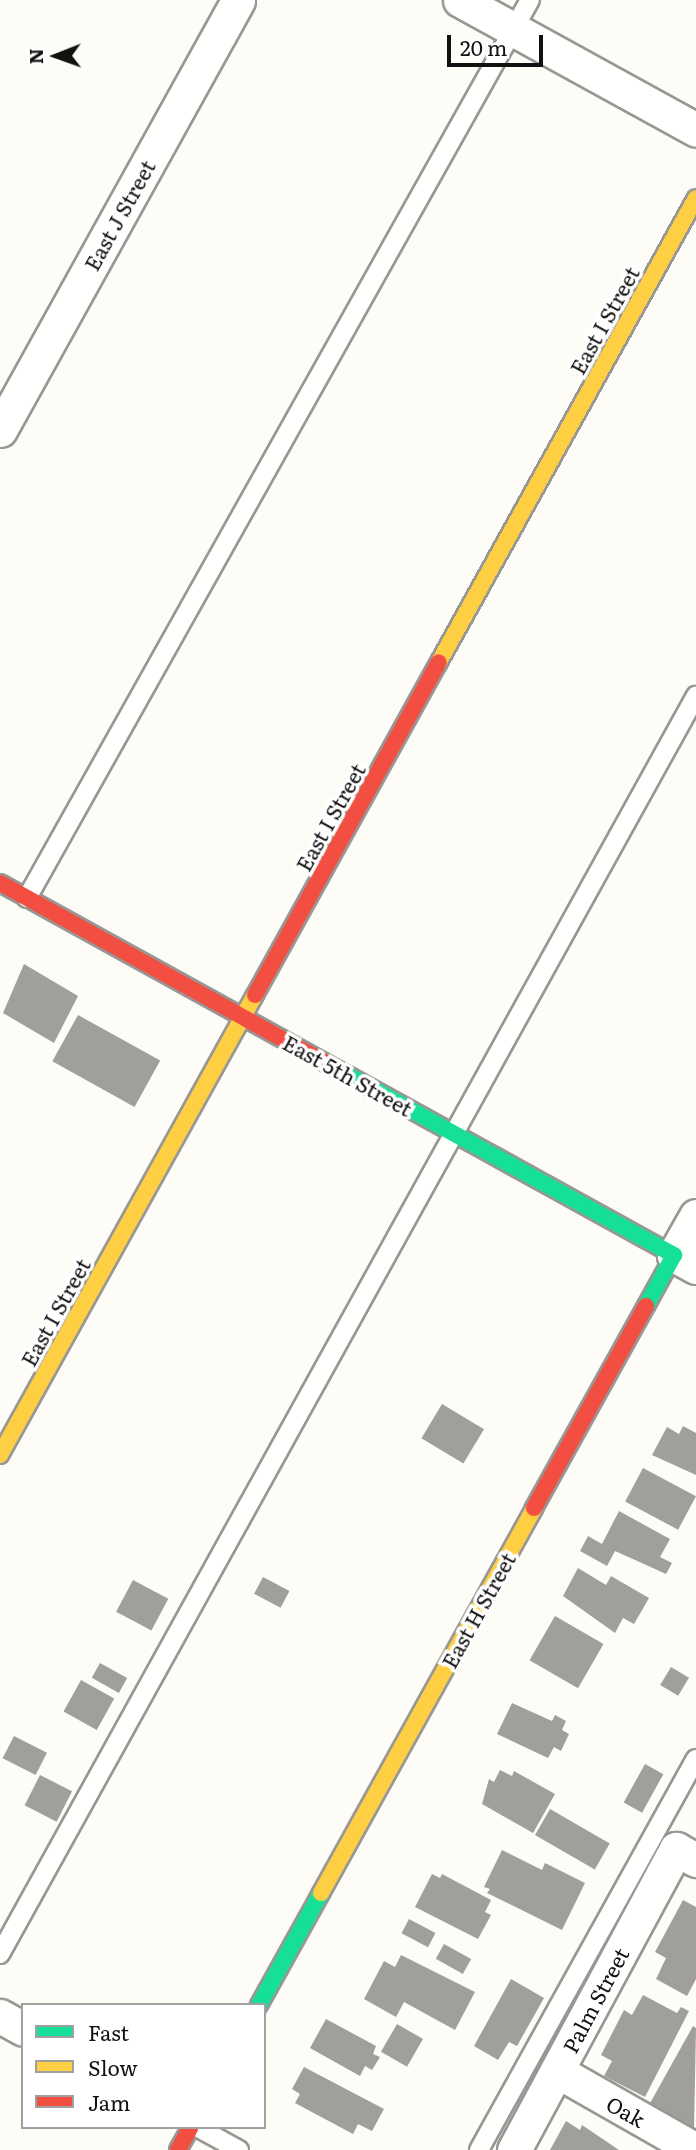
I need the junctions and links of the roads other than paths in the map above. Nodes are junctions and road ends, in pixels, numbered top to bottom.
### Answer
1 (238, 0) edge
2 (460, 0) edge
3 (530, 0) edge
4 (514, 29) junction
5 (696, 130) edge
6 (696, 198) edge
7 (0, 430) edge
8 (696, 696) edge
9 (0, 883) edge
10 (27, 898) junction
11 (244, 1017) junction
12 (454, 1134) junction
13 (696, 1216) edge
14 (685, 1261) edge
15 (0, 1455) edge
16 (696, 1759) edge
17 (686, 1854) edge
18 (0, 1954) edge
19 (260, 2003) edge
20 (0, 2017) edge
21 (21, 2028) edge
22 (557, 2071) junction
23 (190, 2129) edge
24 (201, 2129) edge
25 (178, 2150) edge
26 (239, 2150) edge
27 (480, 2150) edge
28 (514, 2150) edge
29 (696, 2150) edge

1 - 7 street, East J Street
2 - 4 street
3 - 4 lane
4 - 5 street
4 - 10 lane
6 - 11 street, East I Street
8 - 12 lane
9 - 10 street, East 5th Street
10 - 11 street, East 5th Street
11 - 12 street, East 5th Street
11 - 15 street, East I Street
12 - 14 street, East 5th Street
12 - 18 lane
13 - 14 street, East H Street
14 - 19 street, East H Street
16 - 27 lane
17 - 22 street, Palm Street
20 - 21 street
22 - 28 street, Palm Street
22 - 29 street, Oak
23 - 25 street
24 - 26 lane

